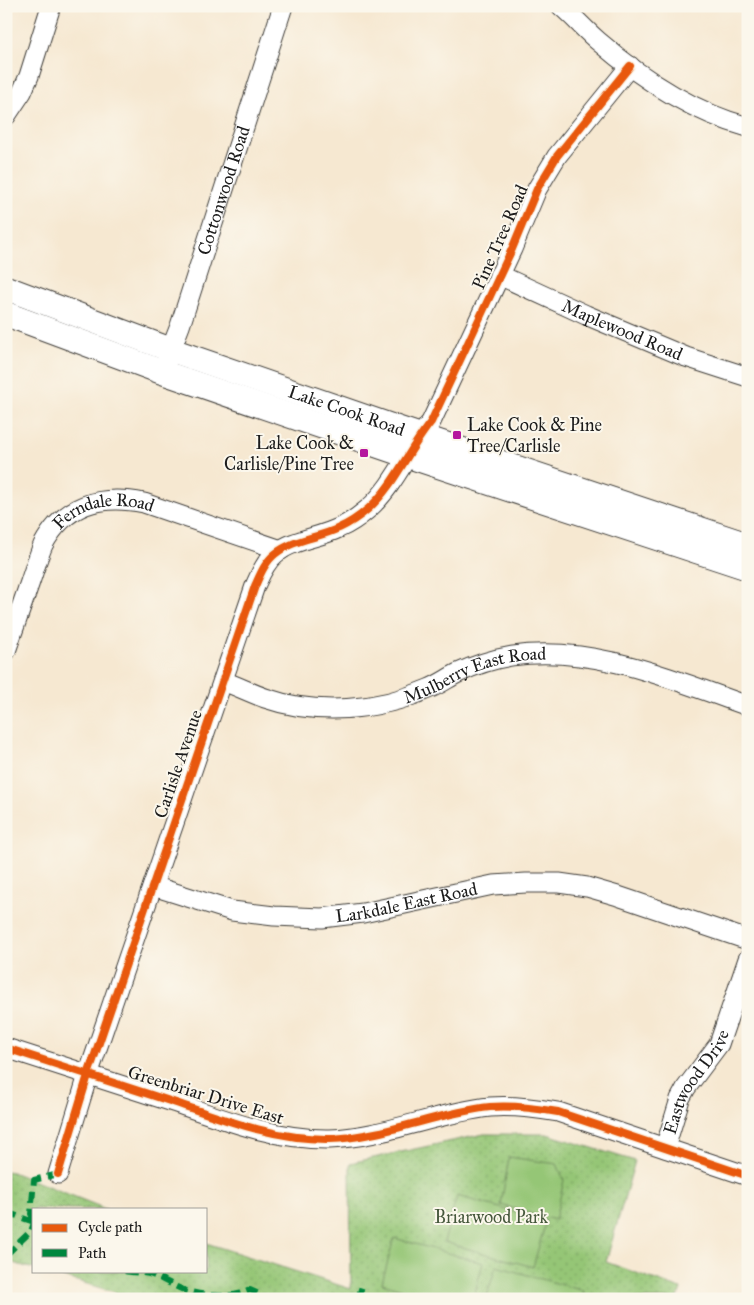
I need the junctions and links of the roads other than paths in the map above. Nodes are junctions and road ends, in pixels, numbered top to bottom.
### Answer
1 (51, 6) edge
2 (283, 6) edge
3 (561, 6) edge
4 (630, 66) junction
5 (6, 116) edge
6 (748, 127) edge
7 (499, 275) junction
8 (6, 288) edge
9 (6, 314) edge
10 (171, 350) junction
11 (162, 372) junction
12 (748, 377) edge
13 (420, 436) junction
14 (408, 456) junction
15 (748, 545) edge
16 (281, 550) junction
17 (748, 568) edge
18 (6, 651) edge
19 (223, 681) junction
20 (748, 706) edge
21 (152, 886) junction
22 (748, 940) edge
23 (748, 959) edge
24 (6, 1048) edge
25 (88, 1075) junction
26 (664, 1148) junction
27 (58, 1174) dead end
28 (748, 1176) edge

1 - 5 street
2 - 10 street, Cottonwood Road
3 - 4 street
4 - 6 street
4 - 7 street, Pine Tree Road
7 - 12 street, Maplewood Road
7 - 13 street, Pine Tree Road
8 - 10 main road, Lake Cook Road
9 - 11 main road, Lake Cook Road
10 - 11 street, Cottonwood Road
10 - 13 main road, Lake Cook Road
11 - 14 main road, Lake Cook Road
13 - 14 street, Carlisle Avenue
13 - 15 main road, Lake Cook Road
14 - 16 street, Carlisle Avenue
14 - 17 main road, Lake Cook Road
16 - 18 street, Ferndale Road
16 - 19 street, Carlisle Avenue
19 - 20 street, Mulberry East Road
19 - 21 street, Carlisle Avenue
21 - 22 street, Larkdale East Road
21 - 25 street, Carlisle Avenue
23 - 26 street, Eastwood Drive
24 - 25 street, Greenbriar Drive East
25 - 26 street, Greenbriar Drive East
25 - 27 street, Carlisle Avenue
26 - 28 street, Greenbriar Drive East

